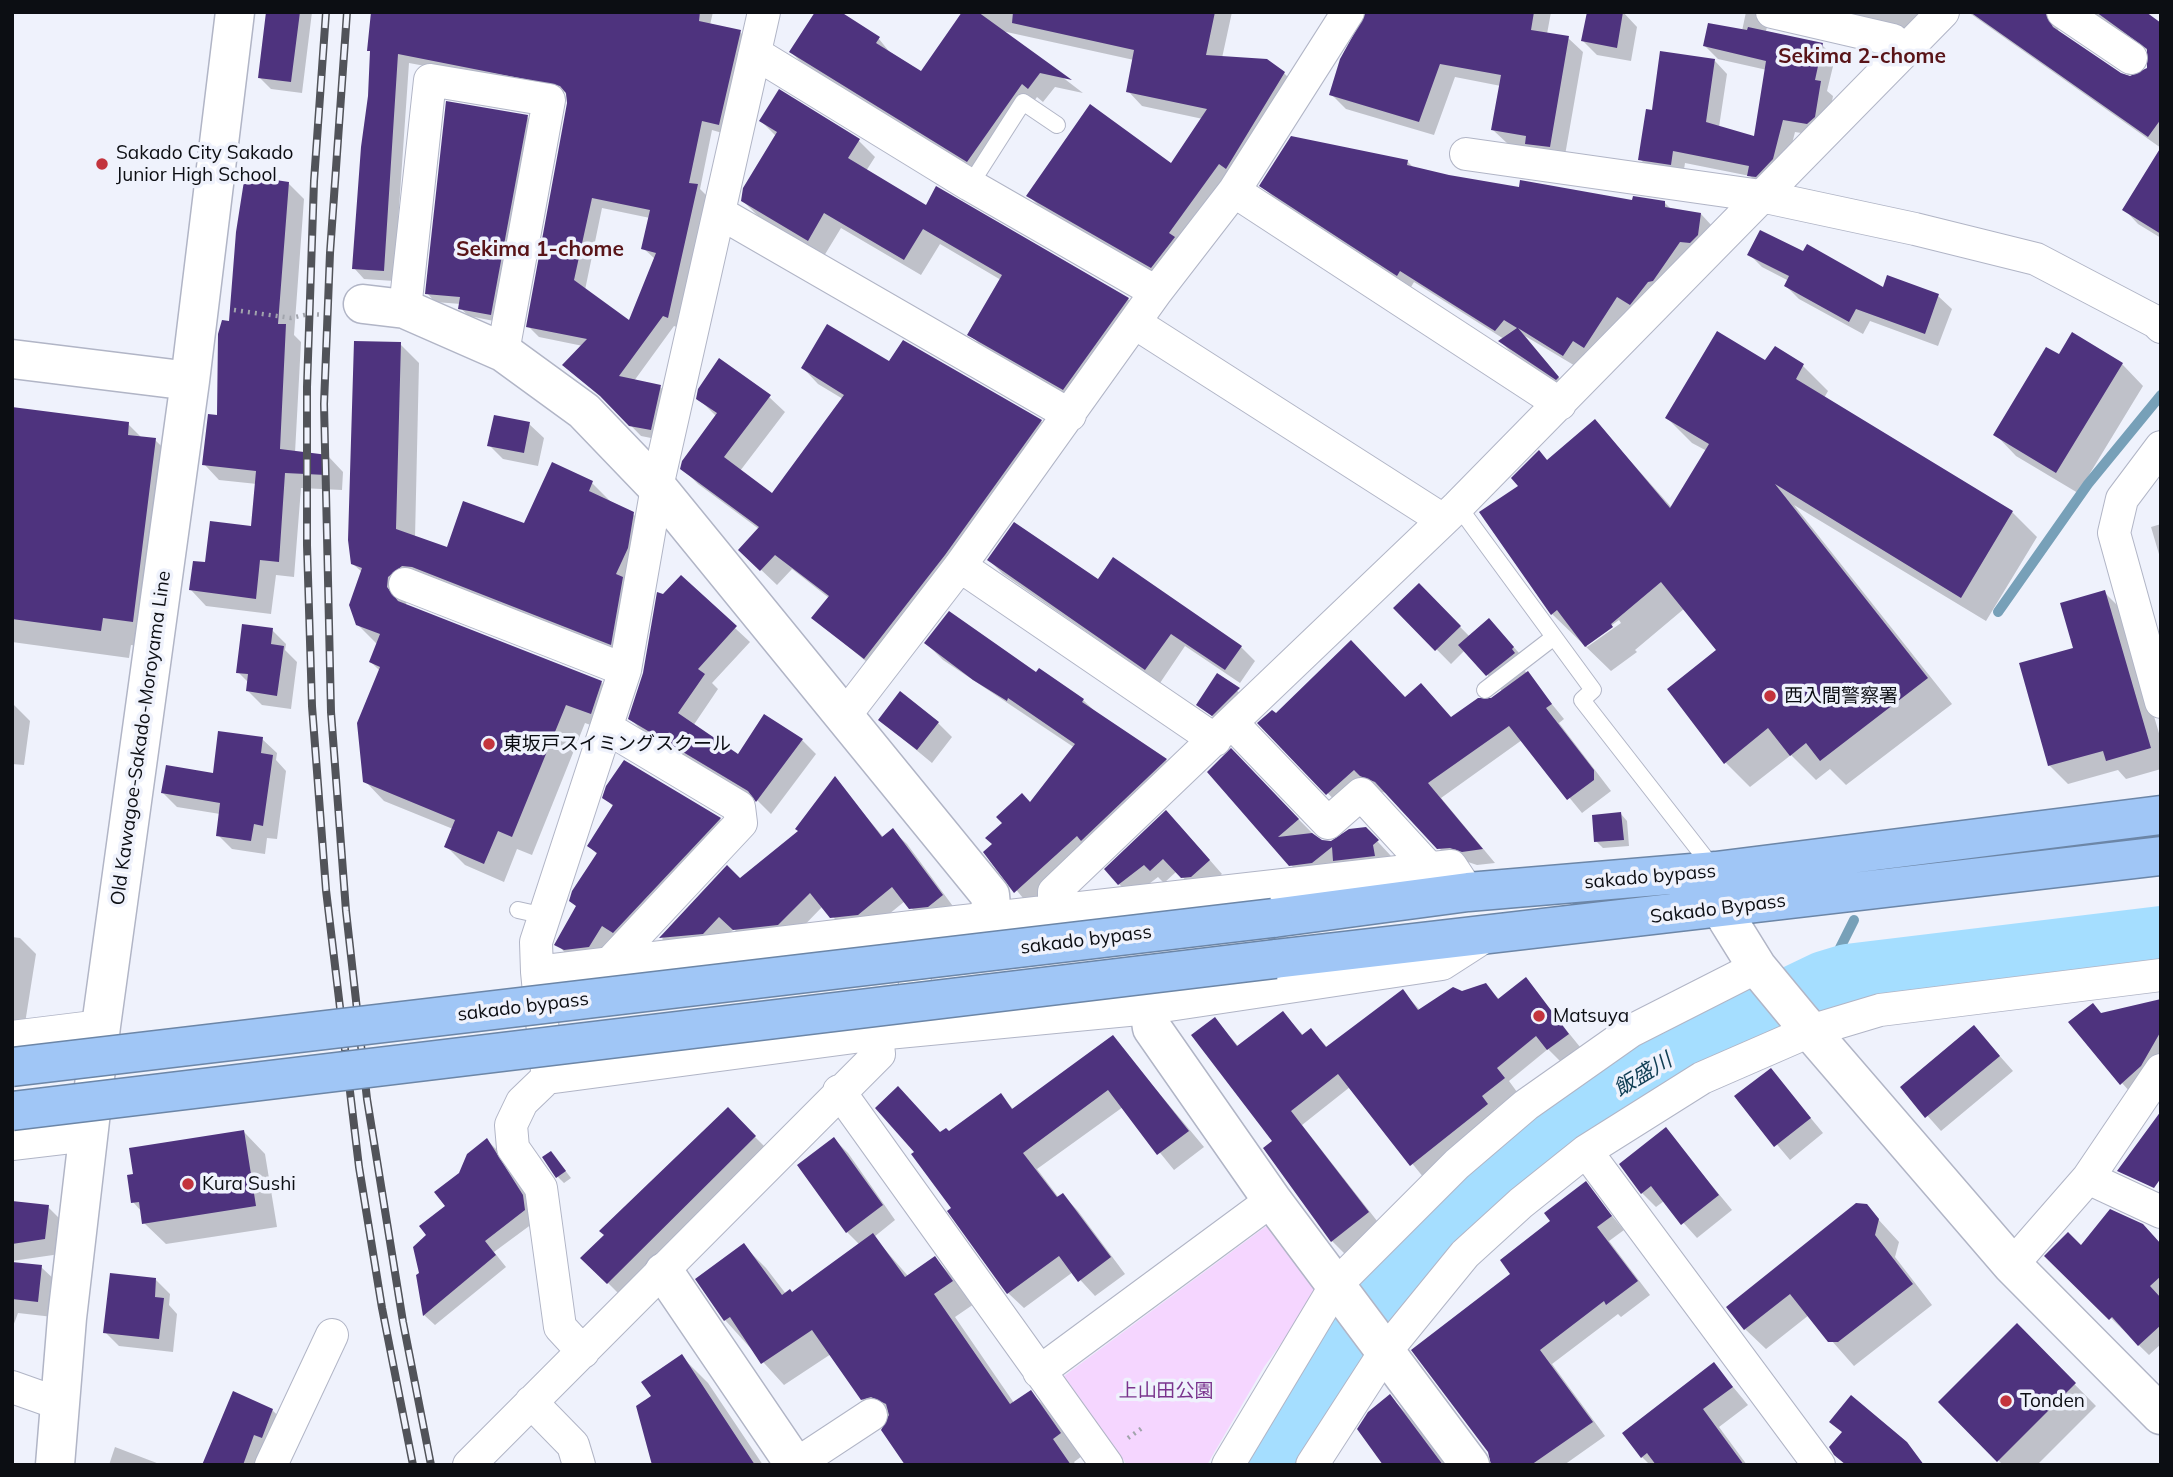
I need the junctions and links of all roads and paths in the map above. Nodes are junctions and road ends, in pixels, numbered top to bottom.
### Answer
1 (235, 12) edge
2 (764, 12) edge
3 (1348, 12) edge
4 (1772, 12) edge
5 (1943, 12) edge
6 (2063, 12) edge
7 (1904, 52) junction
8 (754, 56) junction
9 (2131, 58) dead end
10 (1057, 125) dead end
11 (1466, 154) dead end
12 (970, 185) junction
13 (1234, 191) junction
14 (1761, 195) junction
15 (720, 214) junction
16 (1156, 292) junction
17 (363, 304) dead end
18 (229, 309) dead end
19 (405, 309) junction
20 (291, 318) dead end
21 (1135, 323) junction
22 (2161, 327) edge
23 (503, 352) junction
24 (12, 359) edge
25 (190, 382) junction
26 (1560, 404) junction
27 (1070, 415) junction
28 (2161, 447) edge
29 (657, 487) junction
30 (1450, 513) junction
31 (960, 566) junction
32 (405, 584) dead end
33 (2149, 615) edge
34 (1554, 637) junction
35 (625, 670) junction
36 (1485, 690) dead end
37 (2161, 702) edge
38 (844, 718) junction
39 (607, 728) junction
40 (1223, 731) junction
41 (2161, 815) edge
42 (2161, 856) edge
43 (1429, 868) junction
44 (1716, 871) junction
45 (1468, 892) junction
46 (1721, 909) junction
47 (1054, 911) junction
48 (992, 917) junction
49 (912, 927) junction
50 (1484, 937) junction
51 (608, 965) junction
52 (537, 972) junction
53 (1762, 972) junction
54 (2161, 975) edge
55 (1149, 1008) junction
56 (1805, 1025) junction
57 (101, 1026) junction
58 (917, 1029) junction
59 (877, 1034) junction
60 (12, 1037) edge
61 (12, 1067) edge
62 (2161, 1070) edge
63 (547, 1078) junction
64 (839, 1091) junction
65 (12, 1111) edge
66 (88, 1135) junction
67 (12, 1144) edge
68 (1586, 1151) junction
69 (2088, 1178) junction
70 (1272, 1200) junction
71 (2161, 1212) edge
72 (2012, 1265) junction
73 (664, 1272) junction
74 (1340, 1290) junction
75 (332, 1335) dead end
76 (1380, 1345) junction
77 (583, 1352) junction
78 (1040, 1372) junction
79 (12, 1387) edge
80 (531, 1402) junction
81 (60, 1404) junction
82 (871, 1415) dead end
83 (2161, 1415) edge
84 (55, 1465) edge
85 (271, 1465) edge
86 (469, 1465) edge
87 (579, 1465) edge
88 (795, 1465) edge
89 (1107, 1465) edge
90 (1228, 1465) edge
91 (1312, 1465) edge
92 (1470, 1465) edge
93 (1819, 1465) edge

1 - 25 street, Old Kawagoe-Sakado-Moroyama Line
2 - 8 street
3 - 13 street
4 - 7 street
5 - 7 street
6 - 9 street
7 - 14 street
8 - 12 street
8 - 15 street
10 - 12 lane
11 - 14 street
12 - 16 street
13 - 16 street
13 - 26 street
14 - 22 street
14 - 26 street
15 - 27 street
15 - 29 street
16 - 21 street
17 - 19 street
18 - 20 path
19 - 23 street
19 - 23 street
21 - 27 street
21 - 30 street
23 - 29 street
24 - 25 street
25 - 57 street, Old Kawagoe-Sakado-Moroyama Line
26 - 30 street
27 - 31 street
28 - 33 street
29 - 35 street
29 - 38 street
30 - 34 lane
30 - 40 street
31 - 38 street
31 - 40 street
32 - 35 street
33 - 37 street
34 - 36 lane
34 - 44 lane
35 - 39 street
38 - 48 street
39 - 51 street
39 - 52 street
40 - 43 street
40 - 47 street
41 - 44 highway, sakado bypass
42 - 46 highway, Sakado Bypass
43 - 45 street
43 - 47 street
44 - 45 highway, sakado bypass
44 - 46 street
45 - 61 highway, sakado bypass, bridge
46 - 50 highway, Sakado Bypass
46 - 53 street
47 - 48 street
48 - 49 street
49 - 51 street
49 - 58 street
50 - 55 street
50 - 65 highway, Sakado Bypass, bridge
51 - 52 street
52 - 63 street
53 - 56 street
53 - 74 street
54 - 56 street
55 - 58 street
55 - 70 street
56 - 68 street
56 - 72 street
57 - 60 street
57 - 66 street, Old Kawagoe-Sakado-Moroyama Line
58 - 59 street
59 - 63 street
59 - 64 street
62 - 69 street
63 - 77 street
64 - 73 street
64 - 78 street
66 - 67 street
66 - 81 street, Old Kawagoe-Sakado-Moroyama Line
68 - 76 street
68 - 93 street
69 - 71 street
69 - 72 street
70 - 74 street
70 - 78 street
72 - 83 street
73 - 77 street
73 - 88 street
74 - 76 street
74 - 90 street
75 - 85 street
76 - 91 street
76 - 92 street
77 - 80 street
78 - 89 street
79 - 81 street
80 - 86 street
80 - 87 street
81 - 84 street, Old Kawagoe-Sakado-Moroyama Line
82 - 88 street

